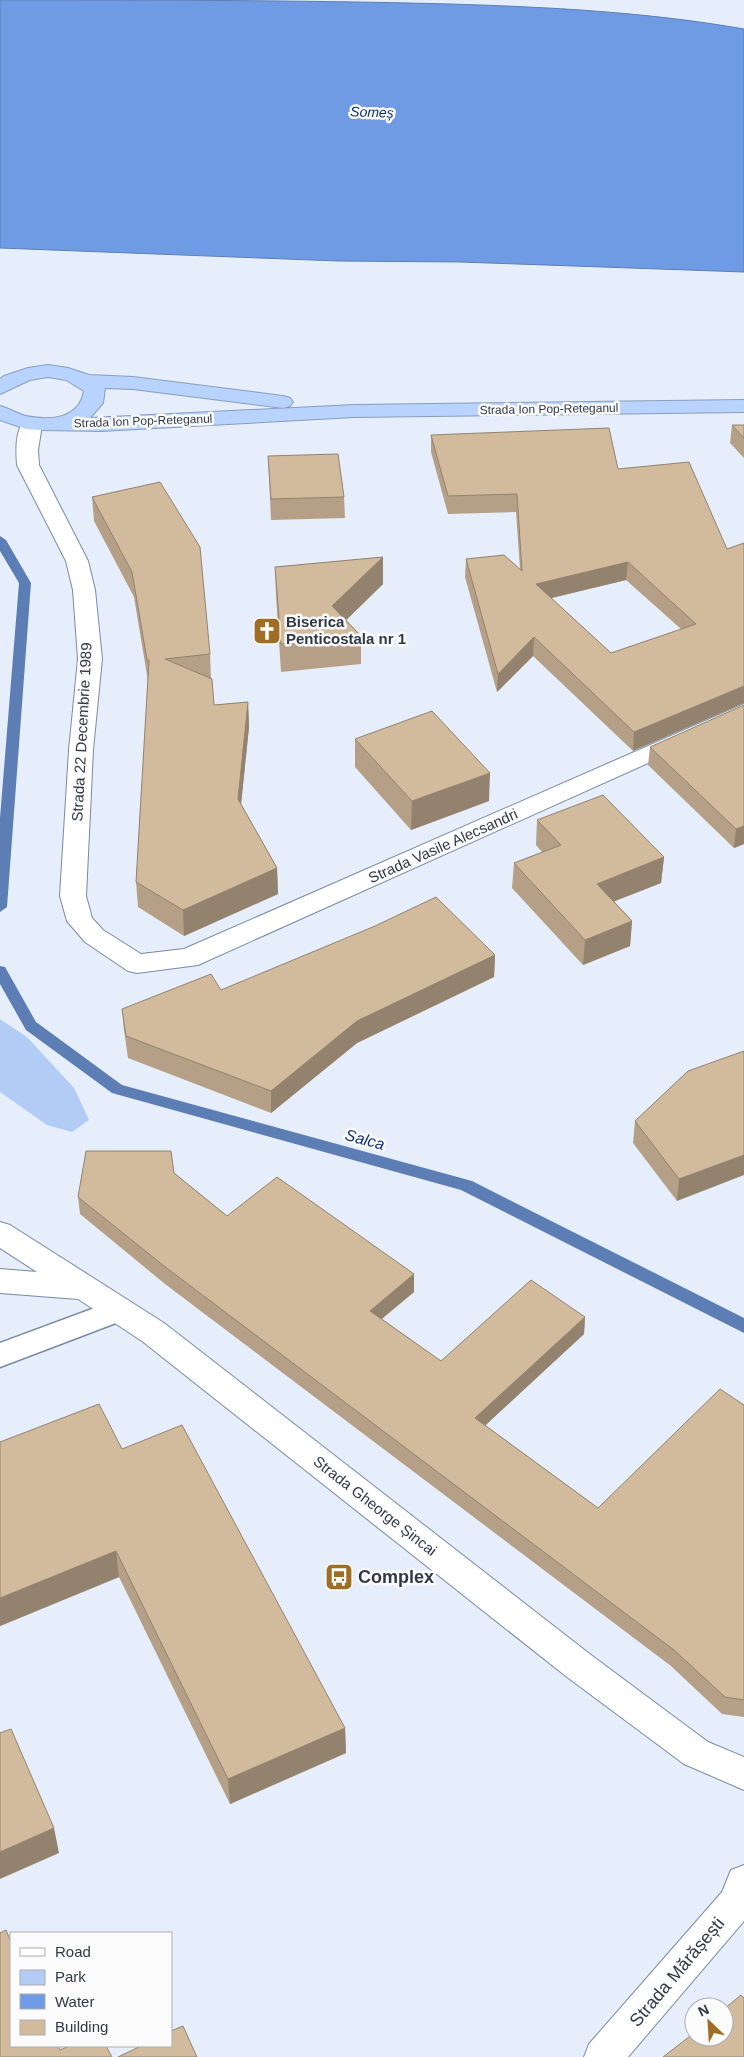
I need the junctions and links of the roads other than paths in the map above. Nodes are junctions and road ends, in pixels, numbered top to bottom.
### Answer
1 (0, 365) edge
2 (38, 372) junction
3 (87, 380) junction
4 (0, 388) edge
5 (744, 406) edge
6 (354, 411) junction
7 (2, 415) edge
8 (42, 424) junction
9 (744, 711) edge
10 (137, 964) joint
11 (0, 1233) edge
12 (0, 1281) edge
13 (82, 1287) junction
14 (119, 1310) junction
15 (0, 1355) edge
16 (744, 1774) edge
17 (744, 1882) edge
18 (603, 2057) edge

1 - 2 highway
2 - 3 highway, Strada Ion Pop-Reteganul
2 - 4 highway
3 - 6 highway, Strada Ion Pop-Reteganul
3 - 8 highway
5 - 6 highway, Strada Ion Pop-Reteganul
6 - 8 highway, Strada Ion Pop-Reteganul
7 - 8 highway, Strada Ion Pop-Reteganul
8 - 10 street, Strada 22 Decembrie 1989
9 - 10 street, Strada Vasile Alecsandri
11 - 13 street, Strada Gheorge Șincai
12 - 13 street, Strada Gheorge Șincai
13 - 14 street, Strada Gheorge Șincai
14 - 15 lane
14 - 16 street, Strada Gheorge Șincai
17 - 18 street, Strada Mărășești

